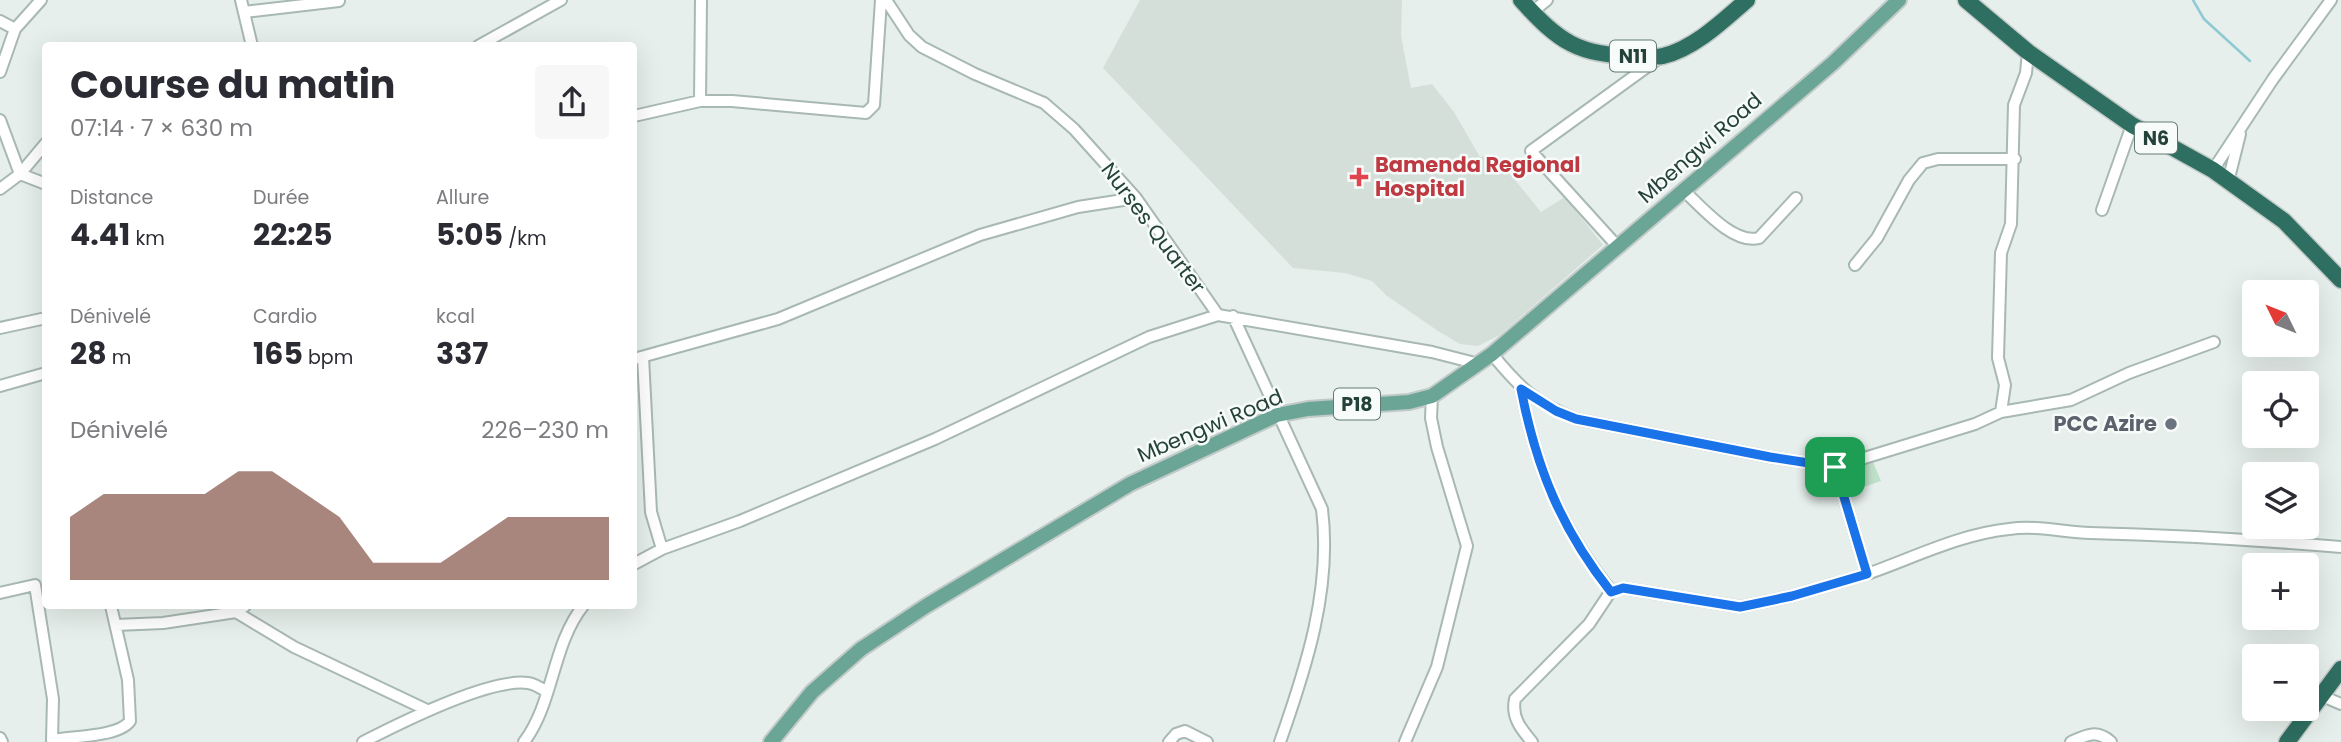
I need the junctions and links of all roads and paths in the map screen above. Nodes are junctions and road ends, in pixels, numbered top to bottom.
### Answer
1 (41, 0) edge
2 (241, 0) edge
3 (561, 0) edge
4 (701, 0) edge
5 (881, 0) edge
6 (887, 0) edge
7 (1547, 0) edge
8 (1747, 0) edge
9 (1899, 0) edge
10 (1966, 0) edge
11 (339, 1) edge
12 (2324, 2) edge
13 (1527, 6) edge
14 (244, 12) junction
15 (0, 21) edge
16 (15, 29) junction
17 (251, 42) edge
18 (485, 42) edge
19 (2028, 52) junction
20 (1662, 56) junction
21 (0, 72) edge
22 (700, 101) junction
23 (637, 115) edge
24 (0, 120) edge
25 (2243, 123) junction
26 (2132, 125) junction
27 (42, 147) edge
28 (2015, 159) junction
29 (2213, 170) junction
30 (20, 174) junction
31 (42, 182) edge
32 (2228, 183) junction
33 (0, 189) edge
34 (1683, 190) junction
35 (1136, 198) junction
36 (1796, 198) dead end
37 (2102, 210) dead end
38 (1618, 247) junction
39 (1855, 265) dead end
40 (2341, 280) edge
41 (1218, 315) junction
42 (1233, 316) junction
43 (42, 319) edge
44 (0, 328) edge
45 (2214, 342) dead end
46 (1492, 354) junction
47 (638, 358) edge
48 (1479, 364) junction
49 (42, 374) edge
50 (0, 387) edge
51 (1521, 389) junction
52 (1432, 396) junction
53 (2001, 412) junction
54 (1277, 415) junction
55 (1835, 467) junction
56 (2341, 547) edge
57 (662, 549) junction
58 (637, 562) edge
59 (1867, 574) junction
60 (40, 584) edge
61 (1611, 592) junction
62 (0, 593) edge
63 (42, 602) edge
64 (43, 609) edge
65 (112, 609) edge
66 (240, 609) edge
67 (581, 609) edge
68 (116, 625) junction
69 (2341, 669) edge
70 (547, 692) junction
71 (2322, 696) junction
72 (2341, 704) edge
73 (427, 710) junction
74 (49, 741) edge
75 (363, 742) edge
76 (524, 742) edge
77 (771, 742) edge
78 (1169, 742) edge
79 (1207, 742) edge
80 (1280, 742) edge
81 (1405, 742) edge
82 (1532, 742) edge
83 (2071, 742) edge
84 (2111, 742) edge
85 (2287, 742) edge

1 - 16 street
2 - 14 street
3 - 18 street
4 - 22 street
5 - 22 street
6 - 35 street, Nurses Quarter
7 - 13 street
8 - 20 highway, N11
9 - 34 main road, Mbengwi Road / P18
10 - 19 highway, N6
11 - 14 street
12 - 25 street
13 - 20 highway, N11
14 - 17 street
15 - 16 street
16 - 21 street
19 - 26 highway, N6
19 - 28 street
20 - 38 street
22 - 23 street
24 - 30 street
25 - 29 street
25 - 32 street
26 - 29 highway, N6
26 - 37 street
27 - 30 street
28 - 39 street
28 - 53 street
29 - 32 highway, N6
30 - 31 street
30 - 33 street
32 - 40 highway, N6
34 - 36 street
34 - 38 main road, Mbengwi Road / P18
35 - 41 street, Nurses Quarter
35 - 47 street
38 - 46 main road, Mbengwi Road / P18
41 - 42 street
41 - 57 street
42 - 48 street
42 - 54 street
43 - 44 street
45 - 53 street
46 - 48 main road, Mbengwi Road / P18
46 - 51 street
47 - 57 street
48 - 52 main road, Mbengwi Road / P18
49 - 50 street
51 - 55 street
51 - 61 street
52 - 54 main road, Mbengwi Road / P18
52 - 81 street
53 - 55 street
54 - 77 main road, Mbengwi Road / P18
54 - 80 street
55 - 59 street
56 - 59 street
57 - 58 street
59 - 61 street
60 - 62 street
60 - 63 street
61 - 82 street
64 - 74 street
65 - 68 street
66 - 68 street
66 - 73 street
67 - 70 street
68 - 74 street
69 - 71 highway
70 - 73 street
70 - 76 street
71 - 72 street
71 - 85 highway
73 - 75 street
78 - 79 street
83 - 84 street

